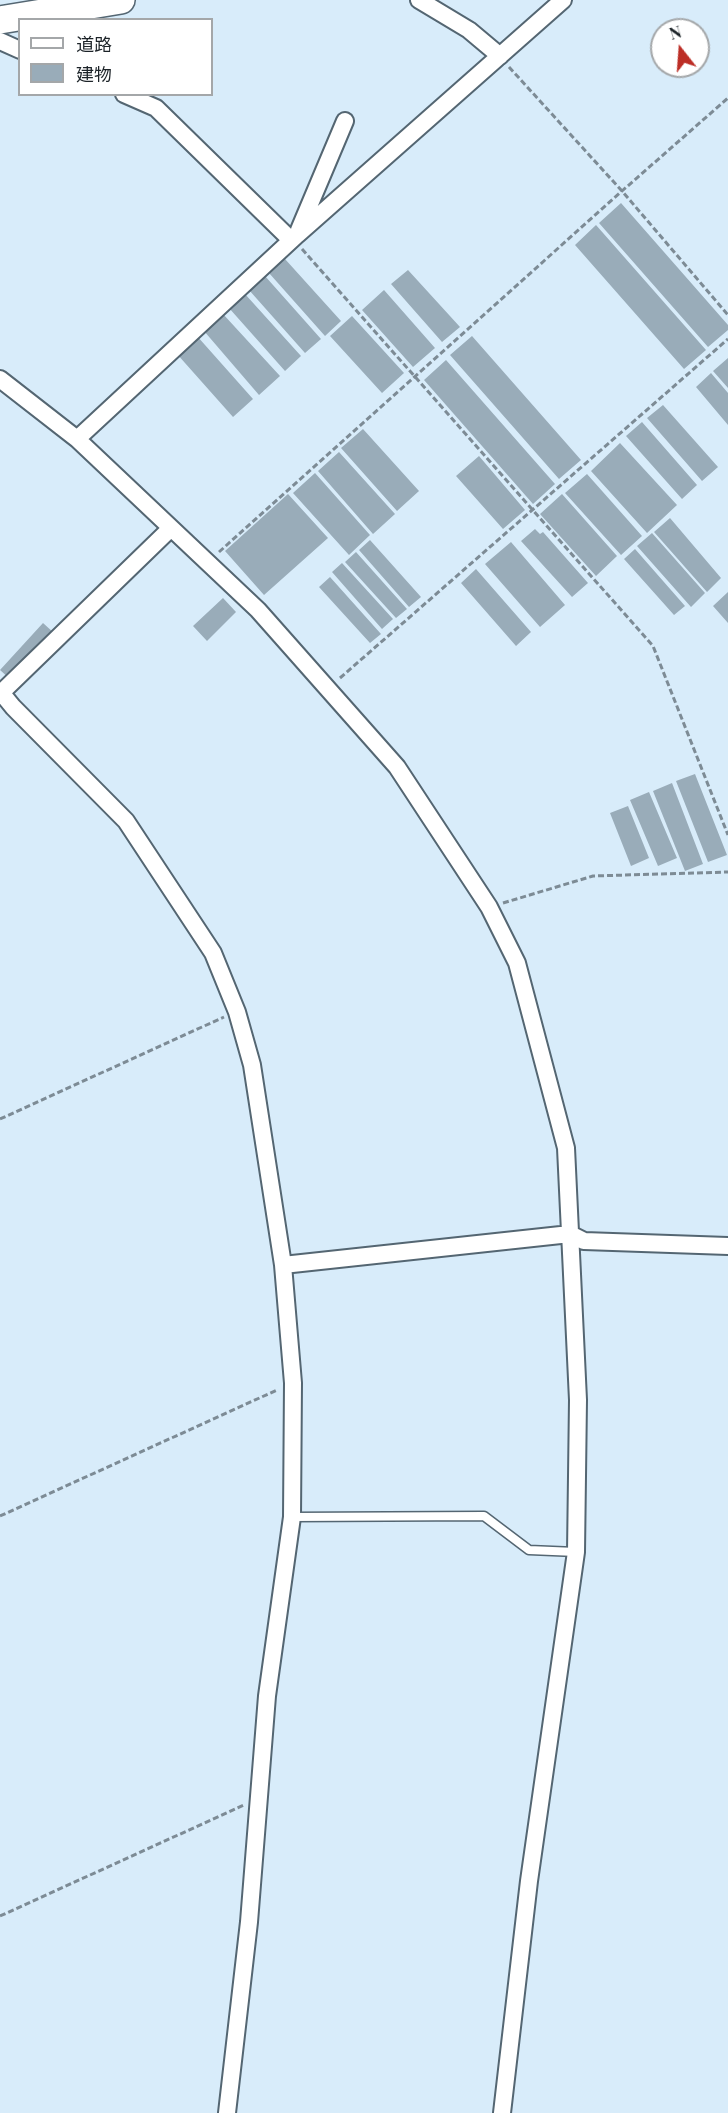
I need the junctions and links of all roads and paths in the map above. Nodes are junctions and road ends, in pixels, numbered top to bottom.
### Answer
1 (121, 0) edge
2 (419, 0) edge
3 (563, 0) edge
4 (3, 20) edge
5 (18, 46) edge
6 (500, 56) junction
7 (129, 96) edge
8 (728, 98) edge
9 (345, 121) dead end
10 (622, 191) junction
11 (294, 237) junction
12 (728, 315) edge
13 (728, 339) edge
14 (414, 377) junction
15 (0, 379) edge
16 (77, 439) junction
17 (533, 511) junction
18 (170, 529) junction
19 (207, 563) junction
20 (327, 689) junction
21 (1, 692) edge
22 (728, 818) edge
23 (724, 822) junction
24 (728, 835) edge
25 (728, 872) edge
26 (489, 907) junction
27 (237, 1012) junction
28 (0, 1119) edge
29 (570, 1234) junction
30 (728, 1246) edge
31 (283, 1265) junction
32 (293, 1383) junction
33 (0, 1516) edge
34 (292, 1517) junction
35 (576, 1552) junction
36 (260, 1798) junction
37 (0, 1917) edge
38 (227, 2113) edge
39 (502, 2113) edge

1 - 4 main road
2 - 6 street
3 - 6 street
4 - 5 street
6 - 10 path
6 - 11 street
7 - 11 street
8 - 10 path
9 - 11 street
10 - 12 path
10 - 14 path
11 - 14 path
11 - 16 street
13 - 17 path
14 - 17 path
14 - 19 path
15 - 16 street
16 - 18 street
17 - 20 path
17 - 23 path
18 - 19 street
18 - 21 street
19 - 20 street
20 - 26 street
21 - 27 street
22 - 23 path
23 - 24 path
25 - 26 path
26 - 29 street
27 - 28 path
27 - 31 street
29 - 30 street
29 - 31 street
29 - 35 street
31 - 32 street
32 - 33 path
32 - 34 street
34 - 35 lane
34 - 36 street
35 - 39 street
36 - 37 path
36 - 38 street

